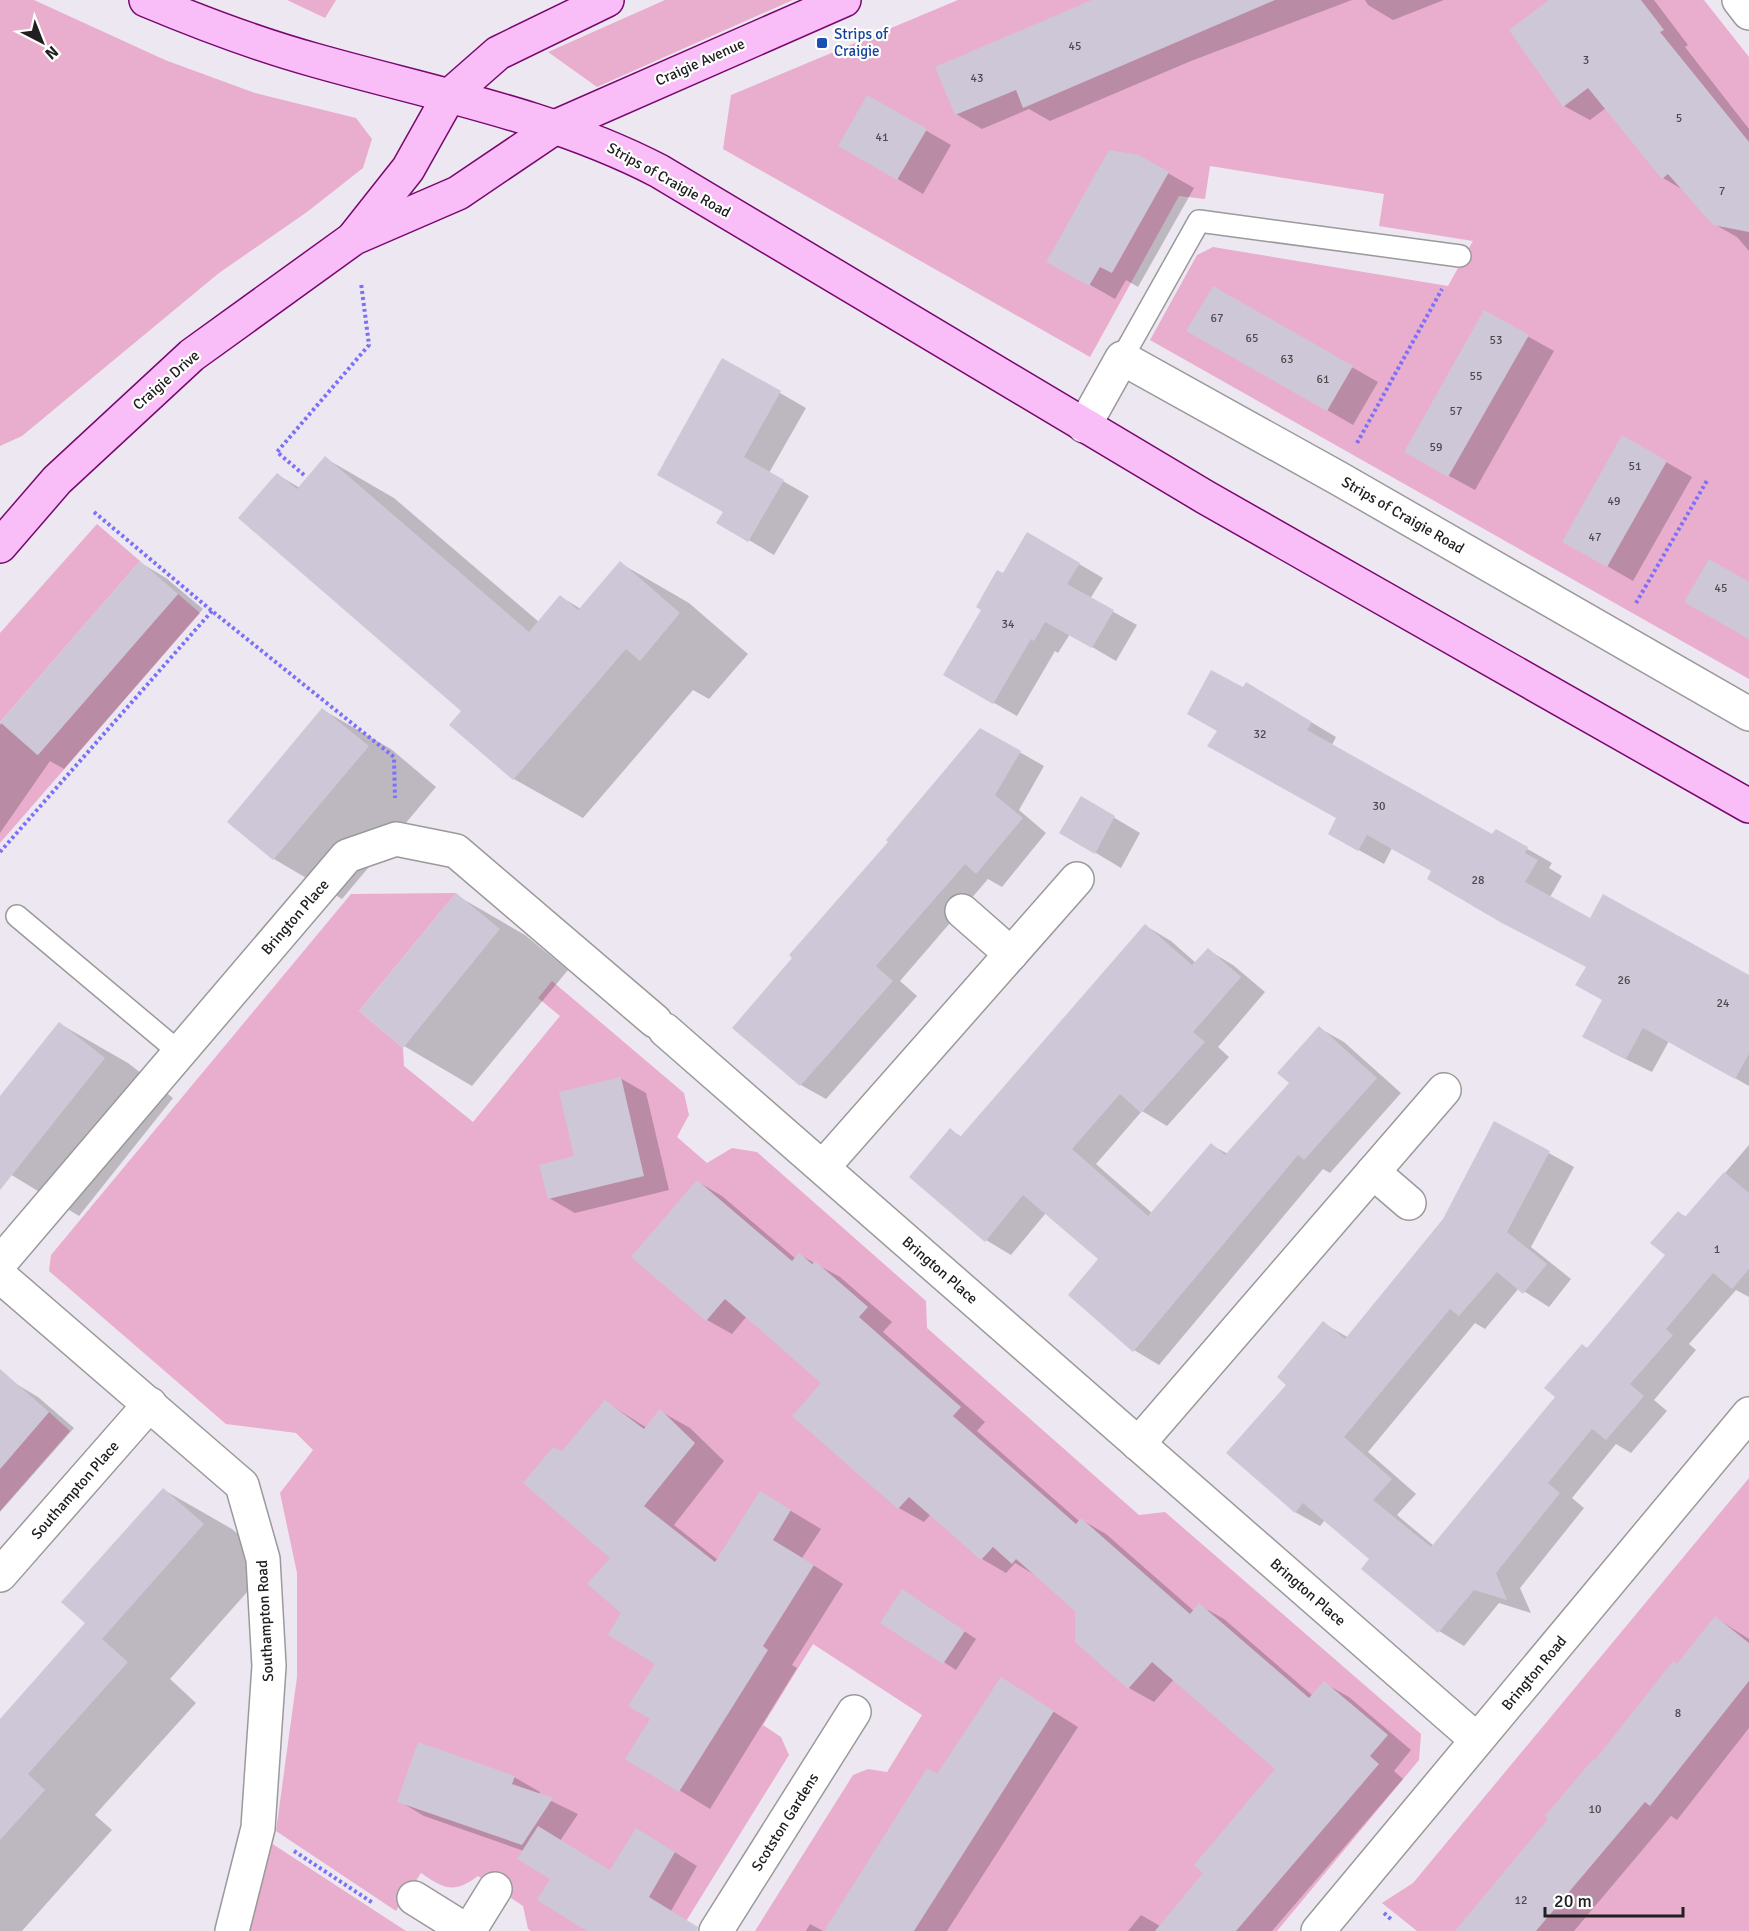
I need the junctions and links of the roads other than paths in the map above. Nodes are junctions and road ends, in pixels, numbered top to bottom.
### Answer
1 (146, 0) edge
2 (607, 0) edge
3 (844, 0) edge
4 (1738, 0) edge
5 (1749, 13) edge
6 (449, 96) junction
7 (556, 126) junction
8 (354, 238) junction
9 (1460, 256) road end
10 (1122, 358) junction
11 (1084, 426) junction
12 (0, 546) edge
13 (1749, 714) edge
14 (1749, 806) edge
15 (1077, 879) dead end
16 (962, 911) dead end
17 (17, 916) dead end
18 (1011, 954) junction
19 (179, 1052) junction
20 (1444, 1090) dead end
21 (824, 1167) junction
22 (1373, 1172) junction
23 (1409, 1203) dead end
24 (0, 1263) edge
25 (0, 1276) edge
26 (150, 1404) junction
27 (1749, 1414) edge
28 (1138, 1444) junction
29 (0, 1575) edge
30 (854, 1712) dead end
31 (1477, 1740) junction
32 (495, 1889) dead end
33 (414, 1898) road end
34 (232, 1931) edge
35 (468, 1931) edge
36 (716, 1931) edge
37 (1318, 1931) edge

1 - 6 street, Strips of Craigie Road
2 - 6 street
3 - 7 street, Craigie Avenue
4 - 5 street
6 - 7 street, Strips of Craigie Road
6 - 8 street, Craigie Drive
7 - 8 street, Craigie Drive
7 - 11 street, Strips of Craigie Road
8 - 12 street, Craigie Drive
9 - 10 lane
10 - 11 street
10 - 13 street, Strips of Craigie Road
11 - 14 street, Strips of Craigie Road
15 - 18 street
16 - 18 street
17 - 19 lane
18 - 21 street
19 - 21 street, Brington Place
19 - 24 street, Brington Place
20 - 22 street
21 - 28 street, Brington Place
22 - 23 street
22 - 28 street
25 - 26 street, Southampton Road
26 - 29 street, Southampton Place
26 - 34 street, Southampton Road
27 - 31 street, Brington Road
28 - 31 street, Brington Place
30 - 36 street, Scotston Gardens
31 - 37 street, Brington Road
32 - 35 street
33 - 35 street

